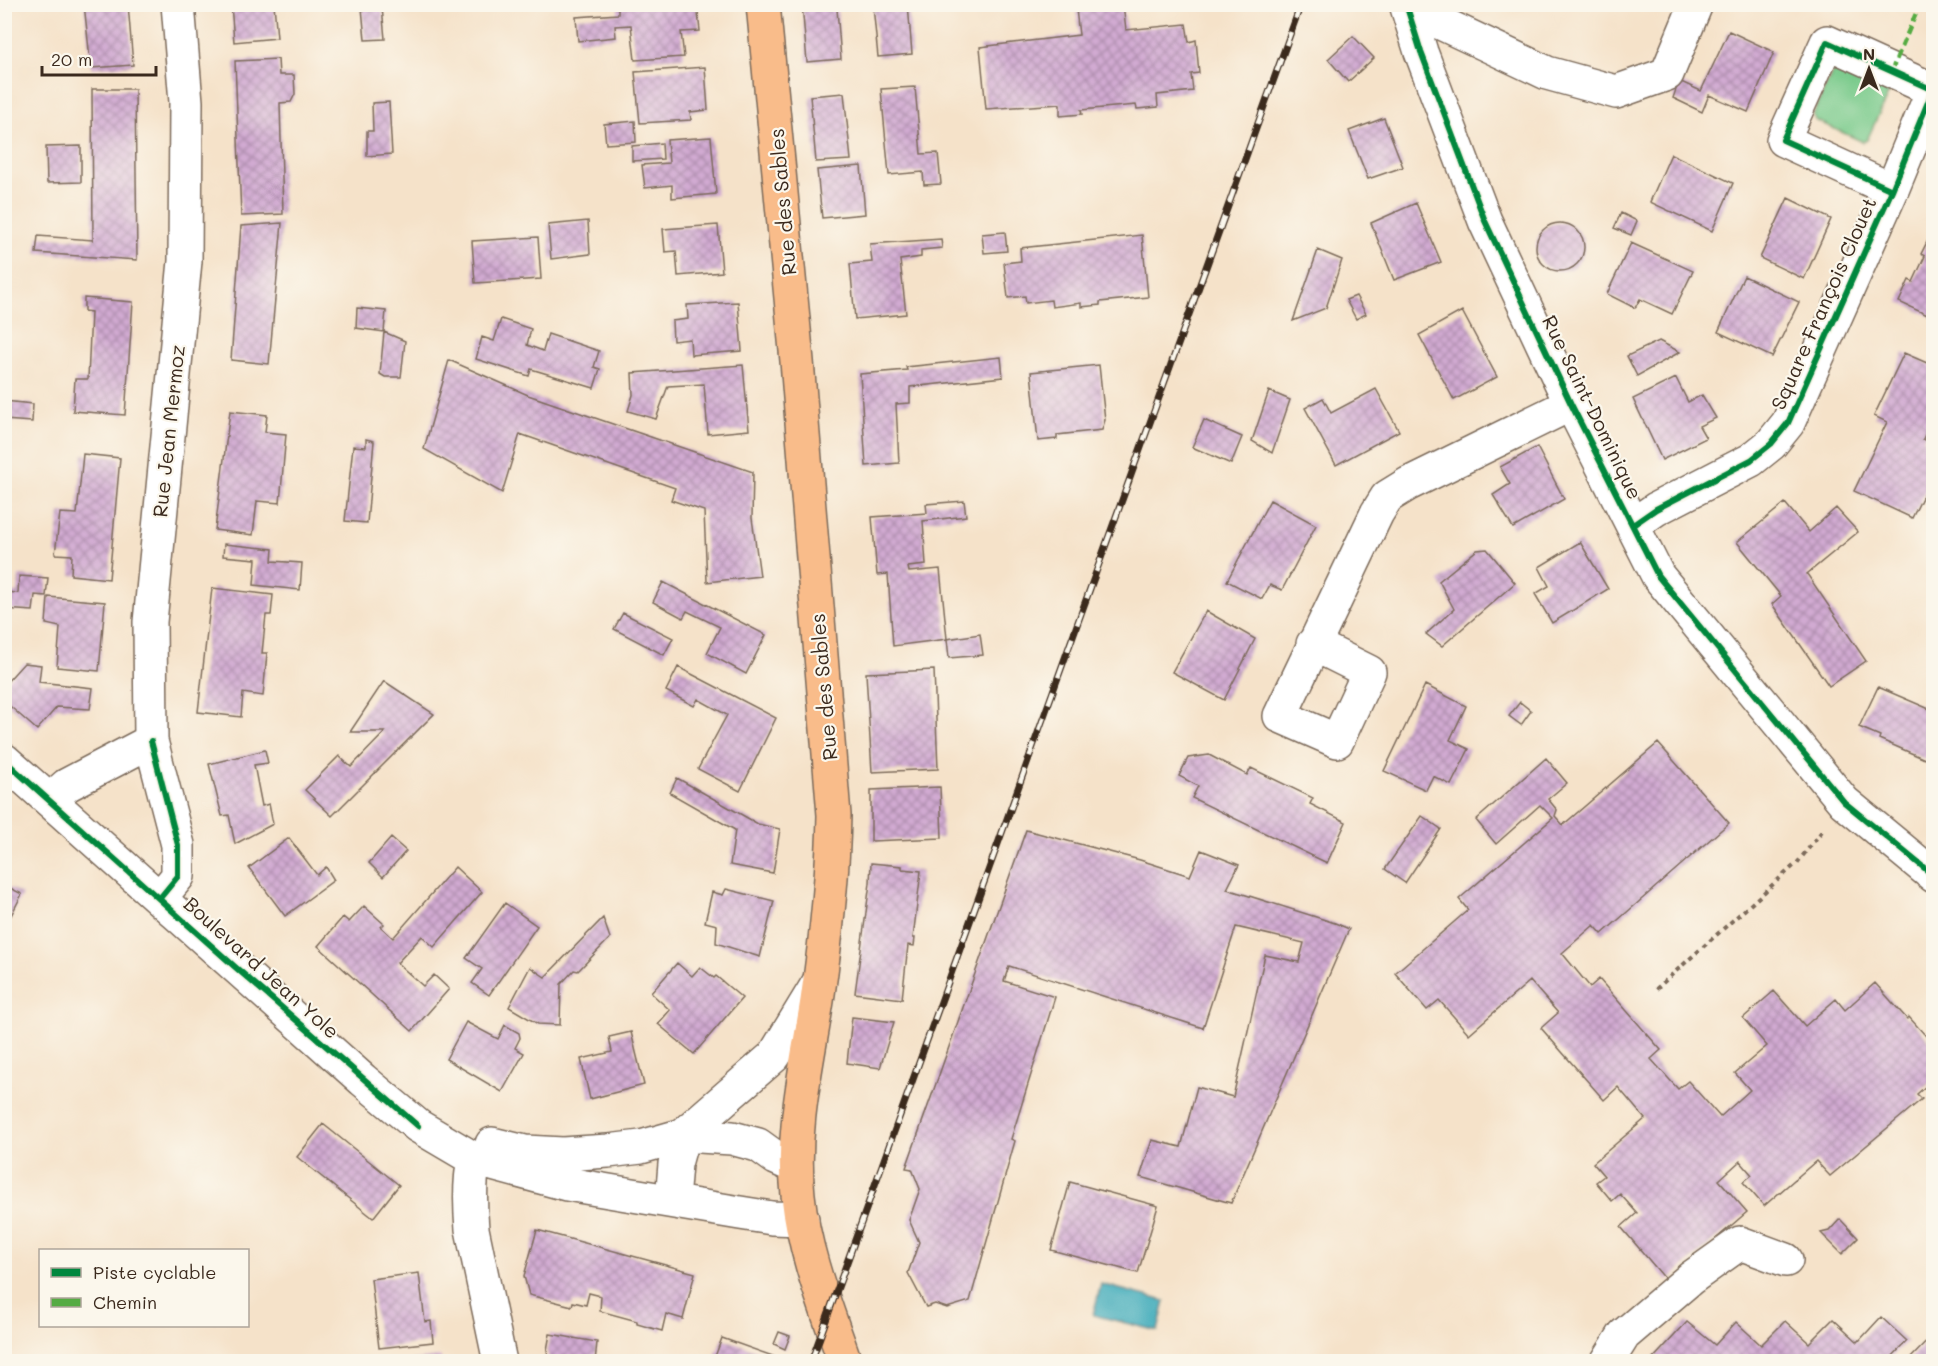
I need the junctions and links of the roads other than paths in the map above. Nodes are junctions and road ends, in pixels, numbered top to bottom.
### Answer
1 (178, 4) edge
2 (763, 4) edge
3 (1696, 4) edge
4 (1407, 6) edge
5 (1892, 190) junction
6 (1571, 404) junction
7 (1633, 525) junction
8 (1313, 644) dead end
9 (151, 741) junction
10 (4, 760) edge
11 (51, 799) junction
12 (1934, 876) edge
13 (160, 898) junction
14 (819, 982) junction
15 (683, 1135) junction
16 (474, 1159) junction
17 (796, 1167) junction
18 (672, 1201) junction
19 (802, 1219) junction
20 (1786, 1260) dead end
21 (500, 1362) edge
22 (844, 1362) edge
23 (1607, 1362) edge

1 - 9 street, Rue Jean Mermoz
2 - 14 main road, Rue des Sables
3 - 4 street
4 - 6 street, Rue Saint-Dominique
5 - 5 street, Square François Clouet
5 - 7 street, Square François Clouet
6 - 7 street, Rue Saint-Dominique
6 - 8 street
7 - 12 street, Rue Saint-Dominique
9 - 11 street
9 - 13 street, Rue Jean Mermoz
10 - 11 street, Boulevard Jean Yole
11 - 13 street, Boulevard Jean Yole
13 - 16 street, Boulevard Jean Yole
14 - 15 street
14 - 17 main road, Rue des Sables
15 - 16 street
15 - 17 street
15 - 18 street
16 - 18 street, Boulevard Jean Yole
16 - 21 street
17 - 19 main road, Rue des Sables
18 - 19 street, Boulevard Jean Yole
19 - 22 main road, Rue des Sables
20 - 23 street

